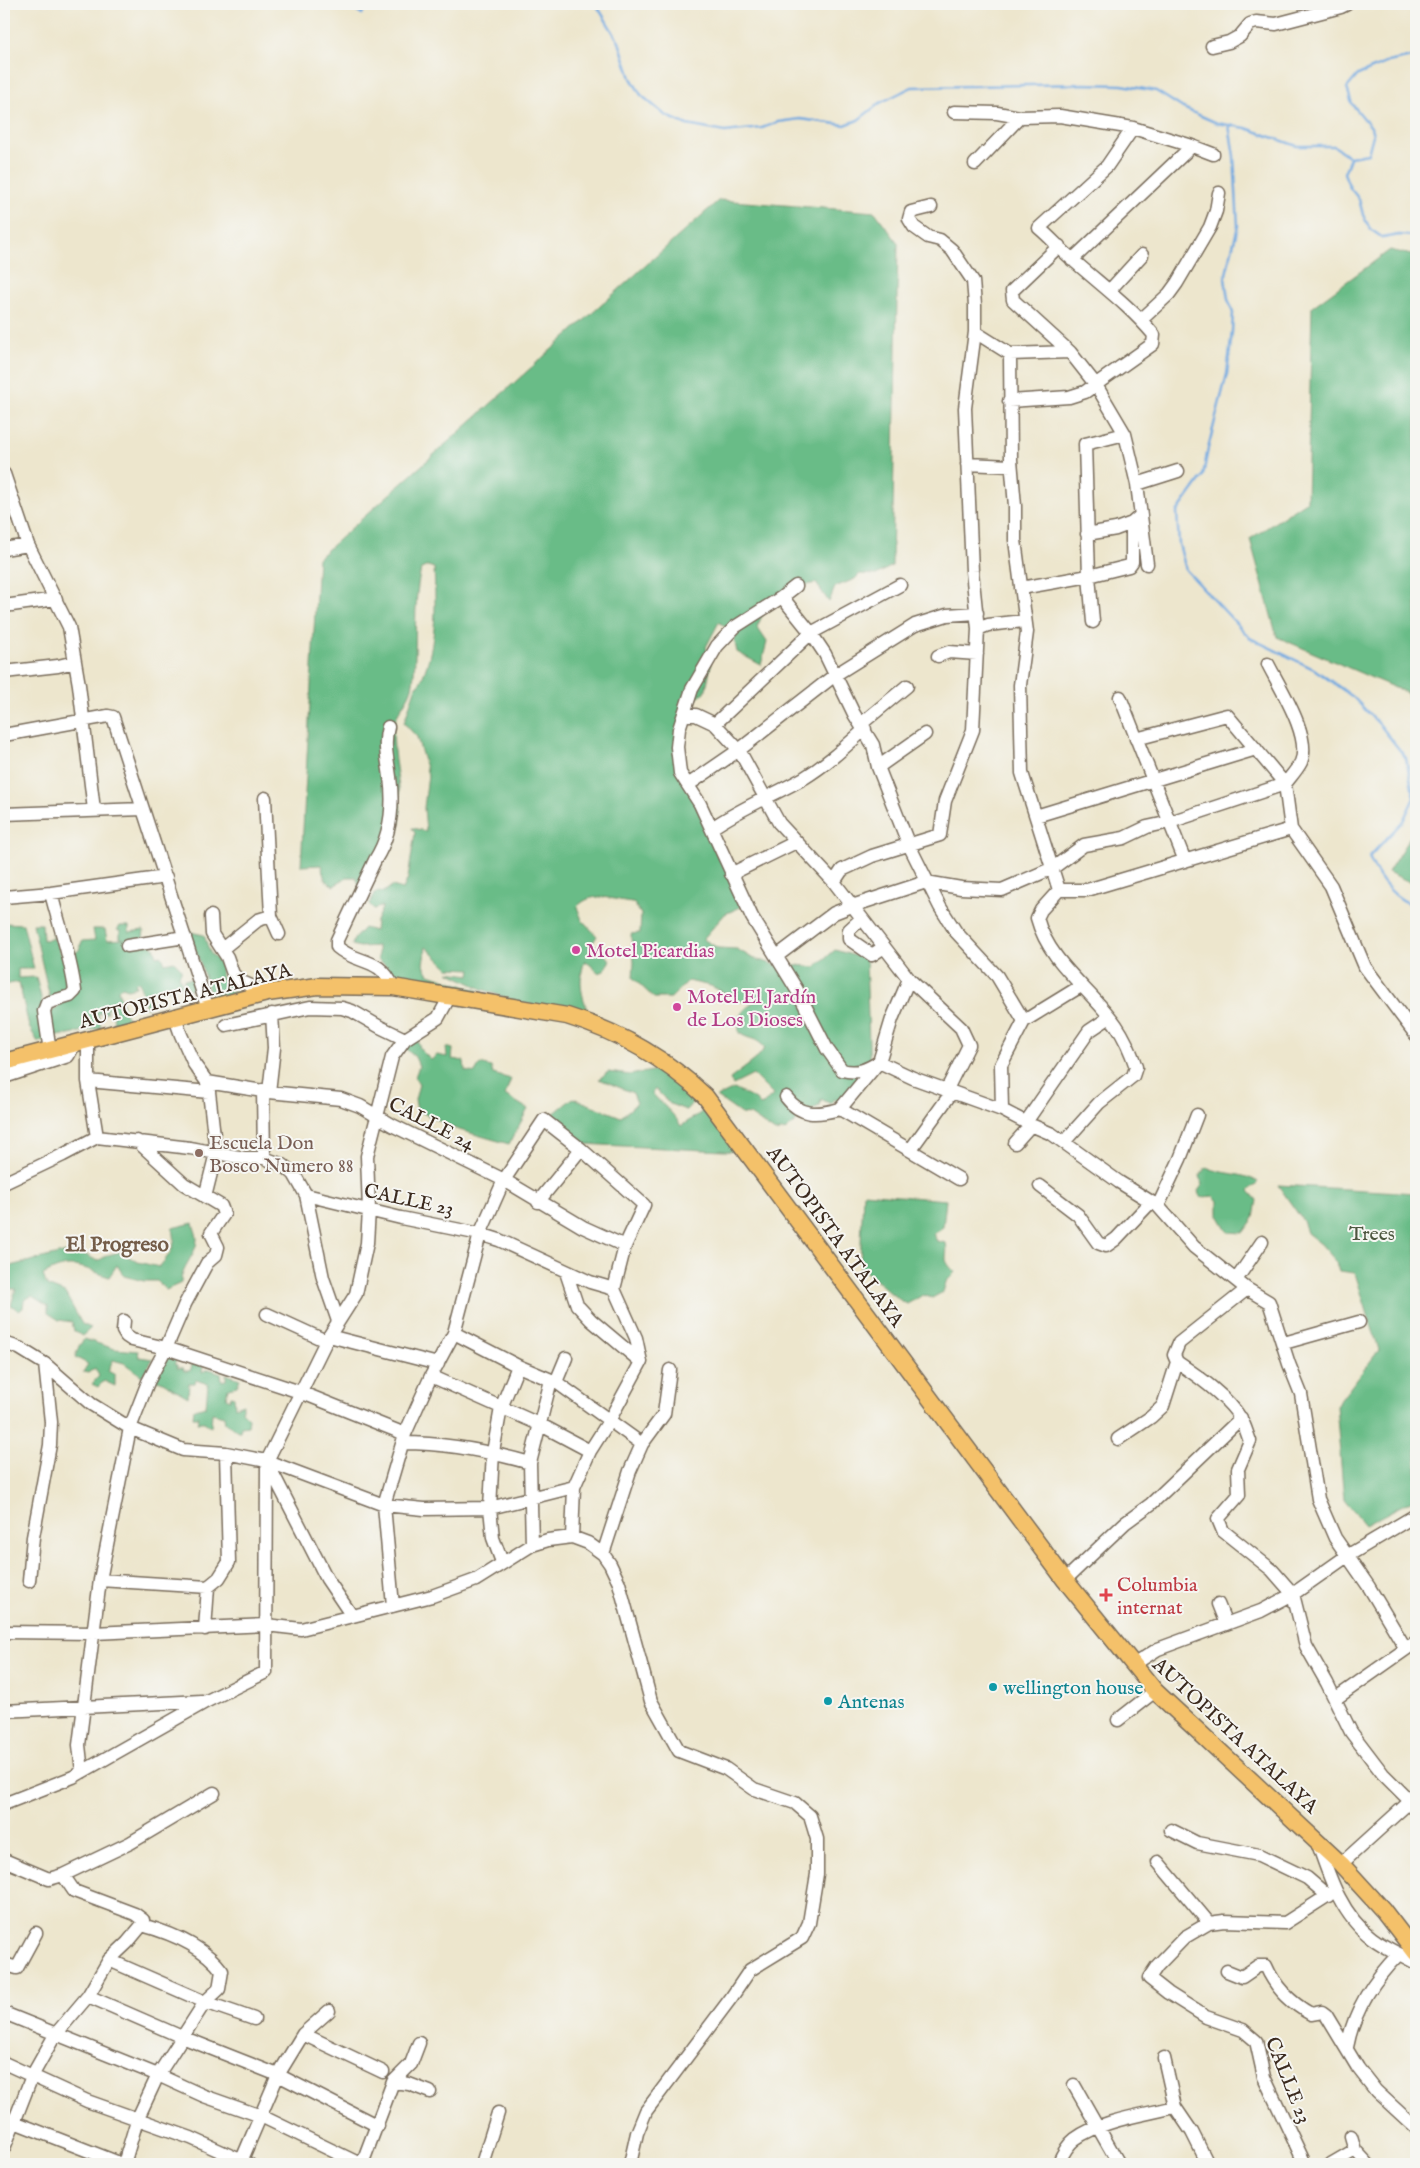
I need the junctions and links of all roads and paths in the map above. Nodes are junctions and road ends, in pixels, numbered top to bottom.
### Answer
1 (1347, 4) edge
2 (1212, 46) dead end
3 (954, 112) dead end
4 (1020, 116) junction
5 (1133, 128) junction
6 (1192, 146) junction
7 (1213, 154) dead end
8 (975, 164) dead end
9 (1219, 193) dead end
10 (931, 207) dead end
11 (1059, 246) junction
12 (1142, 255) dead end
13 (1072, 260) junction
14 (1110, 290) junction
15 (1141, 320) junction
16 (976, 332) junction
17 (1070, 352) junction
18 (1010, 354) junction
19 (1096, 385) junction
20 (1009, 401) junction
21 (1125, 434) junction
22 (968, 464) junction
23 (1011, 466) junction
24 (1178, 471) dead end
25 (4, 474) edge
26 (1137, 484) junction
27 (6, 488) edge
28 (1136, 519) junction
29 (1087, 534) junction
30 (28, 545) junction
31 (4, 549) edge
32 (1148, 564) dead end
33 (1089, 576) junction
34 (796, 586) dead end
35 (900, 586) dead end
36 (1021, 588) junction
37 (782, 597) junction
38 (56, 599) junction
39 (4, 606) edge
40 (977, 613) junction
41 (1024, 620) junction
42 (1093, 622) dead end
43 (978, 629) junction
44 (811, 632) junction
45 (977, 654) junction
46 (938, 656) dead end
47 (76, 662) junction
48 (1268, 664) dead end
49 (4, 672) edge
50 (835, 675) junction
51 (907, 686) dead end
52 (1120, 697) dead end
53 (685, 716) junction
54 (82, 721) junction
55 (715, 724) junction
56 (388, 727) dead end
57 (863, 727) junction
58 (925, 734) dead end
59 (4, 735) edge
60 (1136, 738) junction
61 (1256, 749) junction
62 (739, 750) junction
63 (878, 767) junction
64 (1153, 780) junction
65 (1285, 784) junction
66 (688, 785) junction
67 (265, 798) dead end
68 (765, 799) junction
69 (143, 809) junction
70 (94, 810) junction
71 (4, 814) edge
72 (1036, 816) junction
73 (1170, 822) junction
74 (712, 828) junction
75 (1291, 829) junction
76 (796, 842) junction
77 (908, 843) junction
78 (1185, 861) junction
79 (1053, 868) junction
80 (731, 874) junction
81 (166, 877) junction
82 (834, 882) junction
83 (926, 882) junction
84 (1059, 890) junction
85 (52, 893) junction
86 (4, 897) edge
87 (852, 906) junction
88 (211, 916) dead end
89 (267, 917) junction
90 (861, 919) junction
91 (279, 934) dead end
92 (185, 937) junction
93 (127, 946) dead end
94 (884, 947) junction
95 (225, 953) junction
96 (777, 956) junction
97 (909, 979) junction
98 (1081, 986) junction
99 (393, 987) junction
100 (267, 994) junction
101 (450, 996) junction
102 (208, 1009) junction
103 (272, 1014) junction
104 (1110, 1017) junction
105 (175, 1018) junction
106 (1024, 1021) junction
107 (226, 1025) dead end
108 (1416, 1035) edge
109 (405, 1039) junction
110 (81, 1043) junction
111 (50, 1051) junction
112 (4, 1062) edge
113 (879, 1062) junction
114 (4, 1077) edge
115 (88, 1081) junction
116 (208, 1087) junction
117 (266, 1091) junction
118 (950, 1091) junction
119 (786, 1097) dead end
120 (840, 1109) junction
121 (1002, 1110) junction
122 (1197, 1115) dead end
123 (376, 1116) junction
124 (1028, 1124) junction
125 (97, 1137) junction
126 (137, 1141) junction
127 (1064, 1142) junction
128 (1015, 1143) dead end
129 (581, 1148) junction
130 (911, 1149) junction
131 (216, 1153) junction
132 (264, 1158) junction
133 (959, 1179) dead end
134 (504, 1180) junction
135 (4, 1183) edge
136 (1040, 1186) dead end
137 (306, 1195) junction
138 (206, 1197) junction
139 (538, 1202) junction
140 (1155, 1204) junction
141 (369, 1210) junction
142 (480, 1234) junction
143 (1262, 1242) dead end
144 (625, 1246) junction
145 (566, 1272) junction
146 (1236, 1280) junction
147 (614, 1288) junction
148 (1247, 1289) junction
149 (267, 1314) dead end
150 (124, 1321) dead end
151 (338, 1321) junction
152 (1359, 1322) dead end
153 (454, 1333) junction
154 (328, 1338) junction
155 (4, 1343) edge
156 (1284, 1343) junction
157 (166, 1348) junction
158 (566, 1358) dead end
159 (641, 1362) junction
160 (1177, 1362) junction
161 (45, 1364) junction
162 (438, 1364) junction
163 (518, 1366) junction
164 (670, 1370) dead end
165 (430, 1376) junction
166 (553, 1381) junction
167 (300, 1392) junction
168 (501, 1408) junction
169 (1241, 1418) junction
170 (609, 1421) junction
171 (541, 1425) junction
172 (130, 1428) junction
173 (404, 1438) junction
174 (1118, 1439) dead end
175 (642, 1444) junction
176 (590, 1451) junction
177 (493, 1452) junction
178 (226, 1453) junction
179 (267, 1461) junction
180 (530, 1463) junction
181 (574, 1487) junction
182 (530, 1499) junction
183 (384, 1505) junction
184 (490, 1508) junction
185 (1416, 1515) edge
186 (572, 1537) junction
187 (532, 1544) junction
188 (603, 1554) junction
189 (1347, 1556) junction
190 (502, 1562) junction
191 (100, 1580) junction
192 (1065, 1580) junction
193 (29, 1581) dead end
194 (208, 1587) junction
195 (1292, 1594) junction
196 (1218, 1604) dead end
197 (393, 1606) junction
198 (352, 1616) junction
199 (1226, 1624) junction
200 (266, 1625) junction
201 (204, 1629) junction
202 (4, 1632) edge
203 (94, 1633) junction
204 (1411, 1645) edge
205 (1133, 1665) junction
206 (1155, 1691) junction
207 (1335, 1698) junction
208 (207, 1701) junction
209 (84, 1706) junction
210 (4, 1711) edge
211 (1118, 1720) dead end
212 (82, 1772) junction
213 (214, 1793) dead end
214 (1414, 1801) edge
215 (4, 1804) edge
216 (1171, 1830) dead end
217 (1316, 1839) junction
218 (4, 1860) edge
219 (1158, 1862) dead end
220 (1341, 1864) junction
221 (63, 1874) junction
222 (1331, 1894) junction
223 (1209, 1923) junction
224 (142, 1924) junction
225 (36, 1934) dead end
226 (1399, 1954) junction
227 (1416, 1954) edge
228 (109, 1960) junction
229 (1416, 1963) edge
230 (4, 1964) edge
231 (1227, 1971) dead end
232 (88, 1996) junction
233 (205, 2002) junction
234 (329, 2011) dead end
235 (4, 2013) edge
236 (254, 2019) dead end
237 (303, 2034) junction
238 (55, 2035) junction
239 (182, 2037) junction
240 (419, 2043) dead end
241 (1347, 2047) junction
242 (1164, 2058) dead end
243 (4, 2063) edge
244 (383, 2072) dead end
245 (158, 2075) junction
246 (278, 2075) junction
247 (32, 2076) junction
248 (393, 2082) junction
249 (1074, 2085) dead end
250 (430, 2092) dead end
251 (1175, 2107) junction
252 (498, 2113) dead end
253 (261, 2116) junction
254 (9, 2120) edge
255 (137, 2120) junction
256 (378, 2126) junction
257 (1098, 2126) junction
258 (1416, 2128) edge
259 (1351, 2136) dead end
260 (4, 2148) edge
261 (1355, 2150) junction
262 (244, 2163) edge
263 (123, 2164) edge
264 (361, 2164) edge
265 (482, 2164) edge
266 (630, 2164) edge
267 (1058, 2164) edge
268 (1119, 2164) edge
269 (1208, 2164) edge
270 (1305, 2164) edge
271 (1331, 2164) edge
272 (1368, 2164) edge

1 - 2 street
3 - 4 street
4 - 5 street
4 - 8 street
5 - 6 street
5 - 11 street
6 - 7 street
6 - 13 street
9 - 15 street
10 - 16 street
11 - 13 street
11 - 17 street
12 - 14 street
13 - 14 street
14 - 15 street
15 - 19 street
16 - 18 street
16 - 22 street
17 - 18 street
17 - 19 street
18 - 20 street
19 - 20 street
19 - 21 street
20 - 23 street
21 - 26 street
21 - 29 street
22 - 23 street
22 - 40 street
23 - 36 street
24 - 26 street
25 - 27 street
26 - 28 street
27 - 30 street
28 - 29 street
28 - 32 street
28 - 33 street
29 - 33 street
30 - 31 street
30 - 38 street
33 - 36 street
33 - 42 street
34 - 37 street
35 - 44 street
36 - 41 street
37 - 44 street
37 - 53 street
38 - 39 street
38 - 47 street
40 - 43 street
40 - 50 street
41 - 43 street
41 - 72 street
43 - 45 street
44 - 50 street
44 - 55 street
45 - 46 street
45 - 77 street
47 - 49 street
47 - 54 street
48 - 65 street
50 - 57 street
50 - 62 street
51 - 57 street
52 - 60 street
53 - 55 street
53 - 66 street
54 - 59 street
54 - 69 street
54 - 70 street
55 - 62 street
56 - 99 street
57 - 63 street
57 - 68 street
58 - 63 street
60 - 61 street
60 - 64 street
61 - 64 street
61 - 65 street
62 - 66 street
62 - 68 street
63 - 77 street
64 - 72 street
64 - 73 street
65 - 73 street
65 - 75 street
66 - 74 street
67 - 89 street
68 - 74 street
68 - 76 street
69 - 70 street
69 - 81 street
70 - 71 street
72 - 79 street
73 - 78 street
73 - 79 street
74 - 80 street
75 - 78 street
75 - 108 street
76 - 80 street
76 - 82 street
77 - 82 street
77 - 83 street
78 - 84 street
79 - 83 street
79 - 84 street
80 - 96 street
81 - 85 street
81 - 92 street
82 - 87 street
83 - 87 street
83 - 106 street
84 - 98 street
85 - 86 street
85 - 111 street
87 - 90 street
87 - 96 street
88 - 95 street
89 - 91 street
89 - 95 street
90 - 94 street
90 - 94 street
92 - 93 street
92 - 102 street
94 - 97 street
95 - 100 street
96 - 113 street
97 - 113 street
97 - 118 street
98 - 104 street
98 - 106 street
99 - 100 main road, AUTOPISTA ATALAYA
99 - 101 main road, AUTOPISTA ATALAYA
100 - 102 main road, AUTOPISTA ATALAYA
101 - 109 street
101 - 192 main road, AUTOPISTA ATALAYA
102 - 105 main road, AUTOPISTA ATALAYA
103 - 107 street
103 - 109 street
103 - 117 street
104 - 124 street
104 - 127 street
105 - 110 main road, AUTOPISTA ATALAYA
105 - 116 street
106 - 121 street
109 - 123 street
110 - 111 main road, AUTOPISTA ATALAYA
110 - 114 street
110 - 115 street
111 - 112 main road, AUTOPISTA ATALAYA
113 - 118 street
113 - 120 street
115 - 116 street, CALLE 24
115 - 125 street
116 - 117 street, CALLE 24
116 - 131 street
117 - 123 street, CALLE 24
117 - 132 street
118 - 121 street
118 - 130 street
119 - 120 street
120 - 130 street
121 - 124 street
122 - 140 street
123 - 134 street, CALLE 24
123 - 141 street
124 - 127 street
124 - 128 street
125 - 126 street
125 - 135 street
126 - 131 street
126 - 138 street
127 - 140 street
129 - 134 street
129 - 139 street
129 - 144 street
130 - 133 street
131 - 132 street
131 - 138 street
132 - 137 street
134 - 139 street, CALLE 24
134 - 142 street
136 - 140 street
137 - 141 street, CALLE 23
137 - 151 street
138 - 157 street
139 - 144 street, CALLE 24
140 - 146 street
141 - 142 street, CALLE 23
141 - 151 street
142 - 145 street, CALLE 23
142 - 153 street
143 - 146 street
144 - 147 street
145 - 147 street, CALLE 23
145 - 159 street
146 - 148 street
147 - 159 street
148 - 156 street
148 - 160 street
149 - 154 street
150 - 157 street
151 - 154 street
152 - 156 street
153 - 162 street
153 - 163 street
154 - 162 street
154 - 167 street
155 - 161 street
156 - 189 street
157 - 167 street
157 - 172 street
158 - 166 street
159 - 170 street
160 - 169 street
160 - 174 street
161 - 172 street
161 - 193 street
162 - 165 street
163 - 166 street
163 - 168 street
164 - 175 street
165 - 168 street
165 - 173 street
166 - 170 street
166 - 171 street
167 - 173 street
167 - 179 street
168 - 171 street
168 - 177 street
169 - 192 street
169 - 195 street
170 - 175 street
170 - 176 street
171 - 176 street
171 - 180 street
172 - 178 street
172 - 191 street
173 - 177 street
173 - 183 street
175 - 188 street
176 - 181 street
177 - 180 street
177 - 184 street
178 - 179 street
178 - 194 street
179 - 183 street
179 - 198 street
179 - 200 street
180 - 182 street
181 - 182 street
181 - 186 street
182 - 184 street
182 - 187 street
183 - 184 street
183 - 197 street
184 - 190 street
185 - 189 street
186 - 187 street
186 - 188 street
187 - 190 street
188 - 266 street
189 - 195 street
189 - 204 street
190 - 197 street
191 - 194 street
191 - 203 street
192 - 205 main road, AUTOPISTA ATALAYA
194 - 201 street
195 - 199 street
195 - 207 street
196 - 199 street
197 - 198 street
198 - 200 street
199 - 205 street
200 - 201 street
200 - 208 street
201 - 203 street
202 - 203 street
203 - 209 street
204 - 207 street
205 - 206 main road, AUTOPISTA ATALAYA
206 - 211 street
206 - 217 main road, AUTOPISTA ATALAYA
207 - 214 street
208 - 209 street
208 - 212 street
209 - 210 street
209 - 212 street
212 - 215 street
213 - 221 street
214 - 220 street
216 - 222 street
217 - 220 main road, AUTOPISTA ATALAYA
217 - 222 street
218 - 221 street
219 - 223 street
220 - 227 main road, AUTOPISTA ATALAYA
221 - 224 street
222 - 223 street
222 - 226 street
223 - 270 street, CALLE 23
224 - 228 street
224 - 233 street
225 - 230 street
226 - 229 street
226 - 241 street
228 - 232 street
228 - 233 street
231 - 241 street
232 - 238 street
232 - 239 street
233 - 236 street
233 - 239 street
234 - 237 street
235 - 238 street
237 - 244 street
237 - 246 street
238 - 245 street
238 - 247 street
239 - 245 street
239 - 246 street
240 - 248 street
241 - 258 street
242 - 251 street
243 - 247 street
245 - 253 street
245 - 255 street
246 - 253 street
246 - 256 street
247 - 254 street
247 - 255 street
248 - 250 street
248 - 256 street
249 - 257 street
251 - 257 street
251 - 269 street
252 - 265 street
253 - 262 street
253 - 264 street
254 - 260 street
254 - 263 street
255 - 262 street
255 - 263 street
256 - 264 street
257 - 267 street
257 - 268 street
259 - 261 street
261 - 271 street
261 - 272 street

